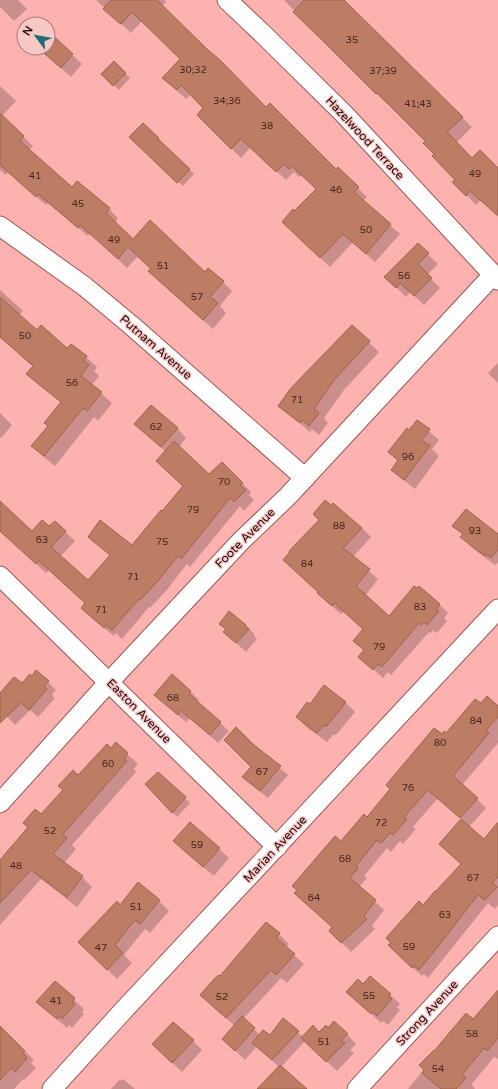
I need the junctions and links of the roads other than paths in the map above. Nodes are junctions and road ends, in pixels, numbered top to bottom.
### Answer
1 (227, 0) edge
2 (0, 226) edge
3 (495, 278) edge
4 (305, 478) junction
5 (0, 576) edge
6 (498, 609) edge
7 (109, 682) junction
8 (0, 803) edge
9 (277, 847) junction
10 (498, 936) edge
11 (52, 1089) edge
12 (357, 1089) edge

1 - 3 street, Hazelwood Terrace
2 - 4 street, Putnam Avenue
3 - 4 street, Foote Avenue
4 - 7 street, Foote Avenue
5 - 7 street, Easton Avenue
6 - 9 street, Marian Avenue
7 - 8 street, Foote Avenue
7 - 9 street, Easton Avenue
9 - 11 street, Marian Avenue
10 - 12 street, Strong Avenue

